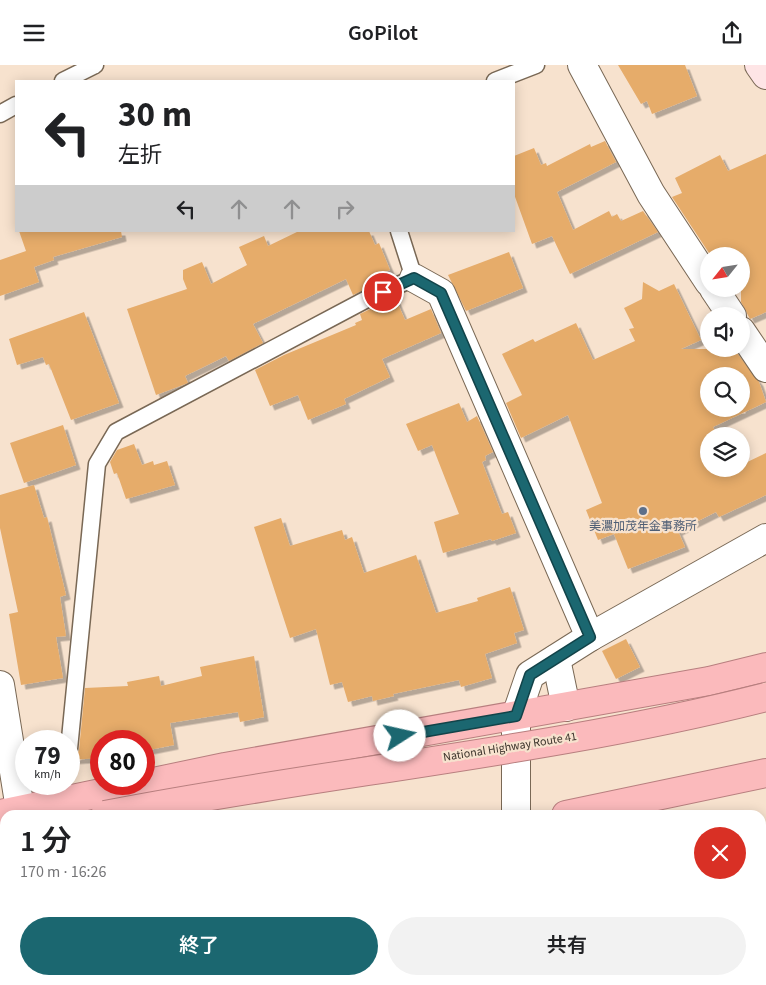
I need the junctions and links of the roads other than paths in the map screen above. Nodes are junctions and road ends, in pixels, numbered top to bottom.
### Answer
1 (95, 65) edge
2 (536, 65) edge
3 (582, 65) edge
4 (759, 65) edge
5 (766, 75) edge
6 (65, 80) edge
7 (498, 80) edge
8 (15, 106) edge
9 (0, 114) edge
10 (399, 232) edge
11 (700, 268) edge
12 (414, 278) junction
13 (750, 344) edge
14 (766, 368) edge
15 (766, 538) edge
16 (590, 637) junction
17 (556, 659) junction
18 (766, 667) edge
19 (0, 685) edge
20 (766, 697) edge
21 (566, 707) junction
22 (766, 711) edge
23 (516, 716) junction
24 (71, 730) edge
25 (766, 773) edge
26 (80, 790) edge
27 (57, 795) edge
28 (14, 810) edge
29 (21, 810) edge
30 (132, 810) edge
31 (227, 810) edge
32 (516, 810) edge
33 (590, 810) edge

1 - 6 lane
2 - 7 lane
3 - 11 street
4 - 5 main road
8 - 9 lane
10 - 12 lane
12 - 16 street
12 - 24 lane
13 - 14 street
15 - 16 street
16 - 17 street
17 - 21 street
17 - 23 street
18 - 21 highway
19 - 28 street
20 - 30 highway, National Highway Route 41, bridge
21 - 23 highway
22 - 31 highway, National Highway Route 41
23 - 26 highway
23 - 32 street
25 - 33 highway
27 - 29 highway

